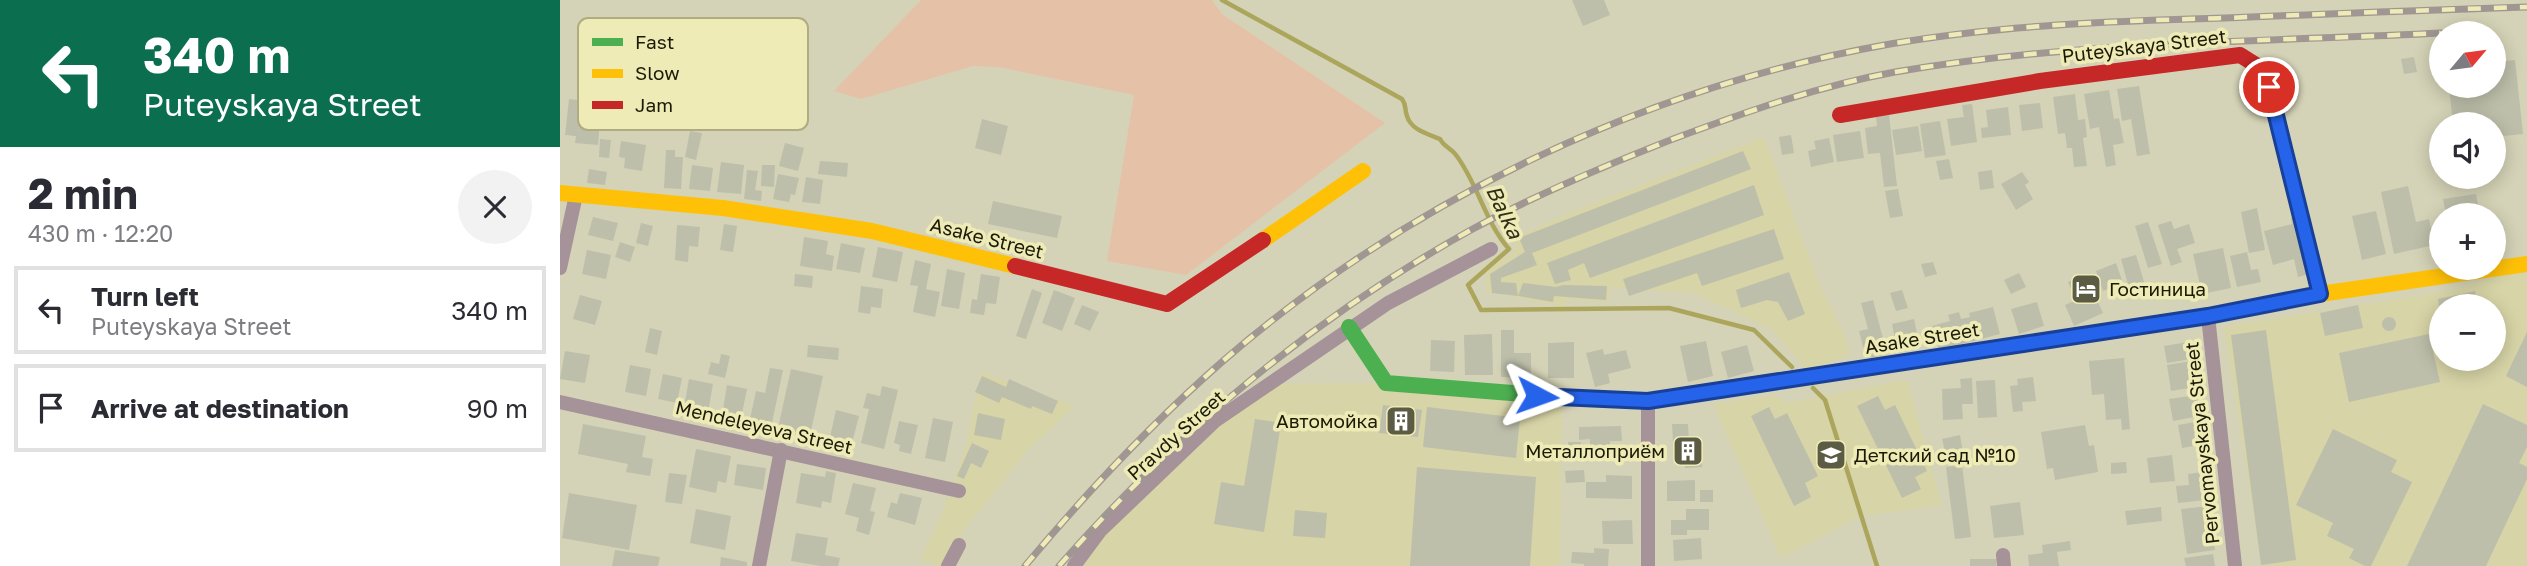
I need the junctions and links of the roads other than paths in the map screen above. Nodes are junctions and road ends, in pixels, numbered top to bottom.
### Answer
1 (1840, 115) dead end
2 (1363, 171) dead end
3 (568, 194) edge
4 (1490, 248) dead end
5 (2527, 264) edge
6 (560, 268) edge
7 (2320, 294) junction
8 (2208, 316) junction
9 (1349, 327) junction
10 (1648, 401) junction
11 (560, 402) edge
12 (781, 450) junction
13 (959, 491) dead end
14 (959, 545) dead end
15 (759, 566) edge
16 (948, 566) edge
17 (1073, 566) edge
18 (1648, 566) edge
19 (2235, 566) edge

1 - 7 street, Puteyskaya Street
2 - 3 street, Asake Street
3 - 6 street
4 - 9 street, Pravdy Street
5 - 7 street, Asake Street
7 - 8 street, Asake Street
8 - 10 street, Asake Street
8 - 19 street, Pervomayskaya Street
9 - 10 street, Asake Street
9 - 17 street, Pravdy Street
10 - 18 street
11 - 12 street, Mendeleyeva Street
12 - 13 street, Mendeleyeva Street
12 - 15 street
14 - 16 street

